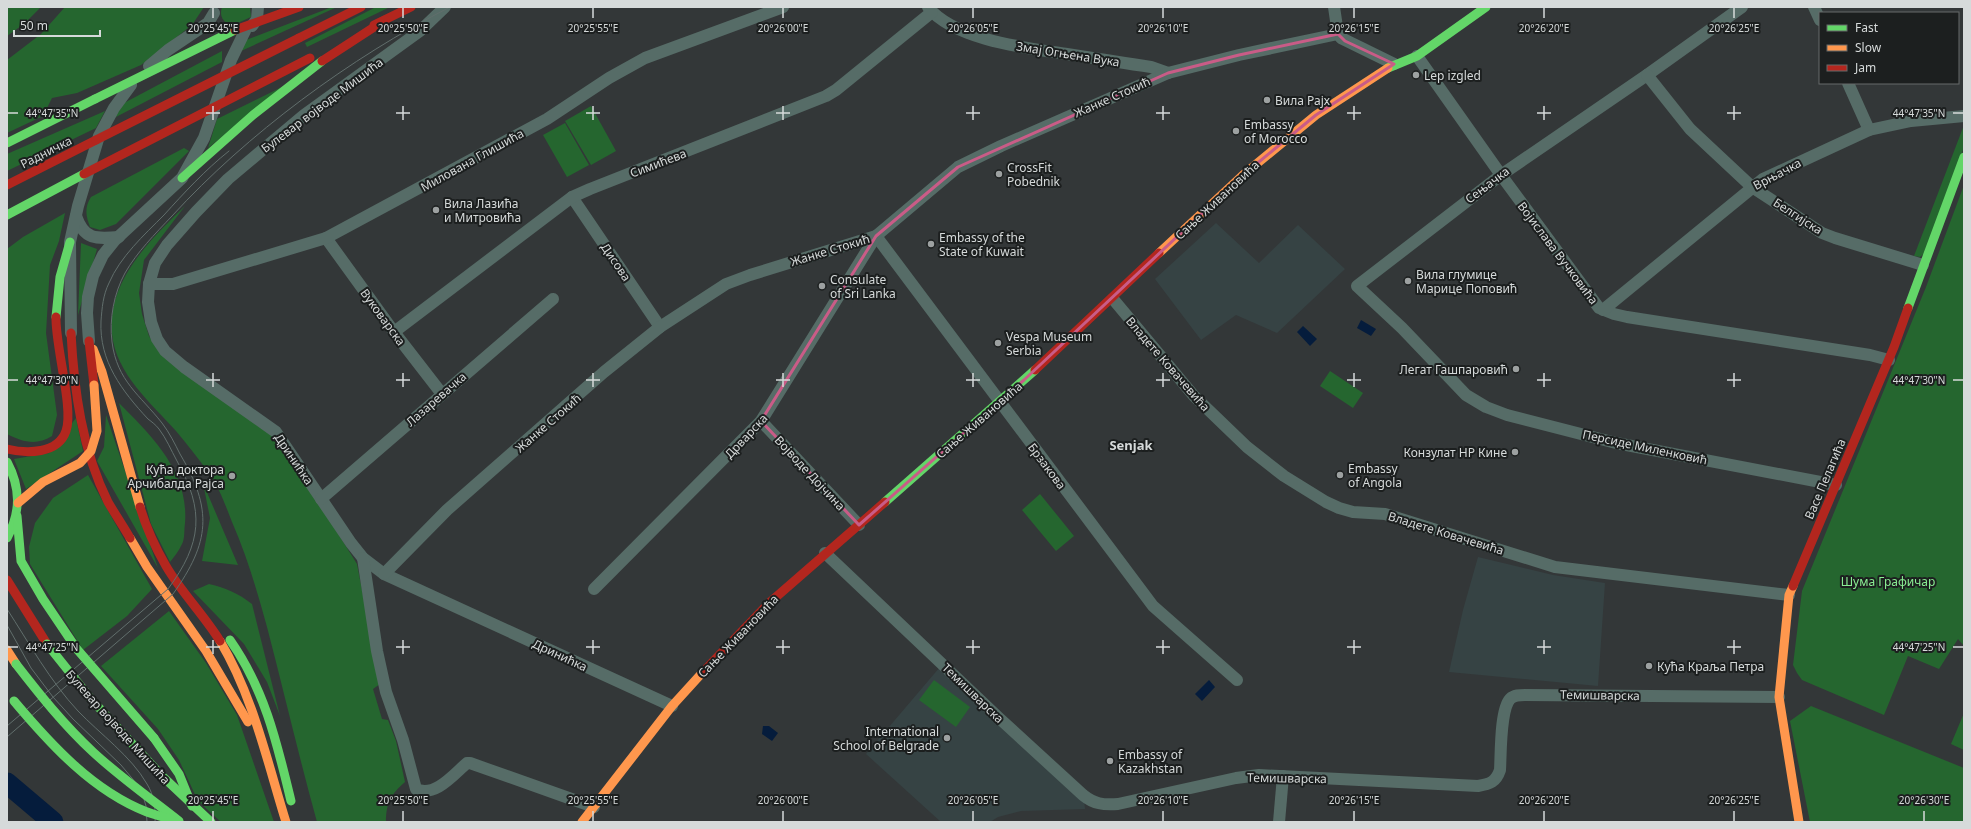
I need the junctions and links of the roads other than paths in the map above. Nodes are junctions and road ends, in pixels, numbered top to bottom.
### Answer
1 (258, 7) edge
2 (299, 7) edge
3 (362, 7) edge
4 (411, 7) edge
5 (445, 7) edge
6 (784, 7) edge
7 (1334, 7) edge
8 (1486, 7) edge
9 (1742, 7) edge
10 (1814, 7) edge
11 (930, 9) edge
12 (215, 10) edge
13 (1819, 18) edge
14 (385, 20) junction
15 (224, 29) junction
16 (245, 32) junction
17 (1338, 34) junction
18 (1417, 56) junction
19 (231, 60) junction
20 (1394, 64) junction
21 (1168, 73) junction
22 (1648, 75) junction
23 (1848, 84) edge
24 (1964, 116) edge
25 (1869, 130) junction
26 (7, 143) edge
27 (1964, 157) edge
28 (1500, 175) junction
29 (84, 177) junction
30 (182, 178) junction
31 (7, 185) edge
32 (1752, 187) junction
33 (572, 197) junction
34 (77, 211) junction
35 (7, 215) edge
36 (876, 236) junction
37 (326, 238) junction
38 (115, 241) junction
39 (70, 242) junction
40 (1923, 265) junction
41 (149, 284) junction
42 (552, 299) dead end
43 (1112, 299) junction
44 (1603, 310) junction
45 (660, 327) junction
46 (394, 332) junction
47 (71, 333) joint
48 (89, 340) junction
49 (1889, 360) junction
50 (1460, 390) joint
51 (442, 394) junction
52 (999, 402) junction
53 (761, 421) junction
54 (7, 449) edge
55 (7, 462) edge
56 (1836, 485) junction
57 (321, 499) junction
58 (18, 504) junction
59 (16, 516) junction
60 (859, 525) junction
61 (7, 538) edge
62 (825, 553) junction
63 (363, 558) junction
64 (384, 574) junction
65 (7, 580) edge
66 (594, 589) dead end
67 (1789, 595) junction
68 (209, 623) junction
69 (7, 650) edge
70 (1236, 680) dead end
71 (7, 692) edge
72 (1779, 697) junction
73 (672, 706) junction
74 (264, 752) junction
75 (1283, 776) junction
76 (192, 806) junction
77 (594, 807) junction
78 (294, 814) dead end
79 (179, 822) edge
80 (212, 822) edge
81 (286, 822) edge
82 (582, 822) edge
83 (1279, 822) edge
84 (1800, 822) edge

1 - 16 street
2 - 26 main road, bridge
3 - 31 main road, Радничка, bridge
4 - 14 main road
5 - 41 street, Булевар војводе Мишића
6 - 37 street, Милована Глишића
7 - 17 street
8 - 18 main road, Сање Живановића
9 - 22 street, Сењачка
10 - 13 street
11 - 21 street, Змај Огњена Вука
11 - 33 street, Симићева
12 - 15 street
12 - 29 street
14 - 29 main road, bridge
14 - 30 main road
15 - 16 street
15 - 19 street
16 - 19 street
17 - 20 street
17 - 21 street, Жанке Стокић
18 - 20 main road, Сање Живановића
18 - 28 street, Војислава Вучковића
19 - 30 street
20 - 43 main road, Сање Живановића
21 - 36 street, Жанке Стокић
22 - 28 street, Сењачка
22 - 32 street, Белгијска
23 - 25 street
24 - 25 street, Врњачка
25 - 32 street, Врњачка
27 - 40 main road, Васе Пелагића
28 - 44 street, Војислава Вучковића
28 - 50 street, Сењачка
29 - 34 street
29 - 35 main road
30 - 38 street
32 - 40 street, Белгијска
32 - 44 street, Врњачка
33 - 45 street, Дисова
33 - 46 street, Симићева
34 - 38 street
34 - 39 street
36 - 45 street, Жанке Стокић
36 - 52 street, Брзакова
36 - 53 street, Дрварска
37 - 41 street, Милована Глишића
37 - 46 street, Вуковарска
38 - 48 street
39 - 47 street
39 - 54 main road
40 - 49 main road, Васе Пелагића
41 - 57 street, Дринићка
42 - 51 street, Лазаревачка
43 - 52 main road, Сање Живановића
43 - 67 street, Владете Ковачевића
44 - 49 street, Војислава Вучковића
45 - 64 street, Жанке Стокић
46 - 51 street, Вуковарска
47 - 74 main road
48 - 58 main road, bridge
48 - 68 main road
49 - 56 main road, Васе Пелагића
50 - 56 street, Персиде Миленковић
51 - 57 street, Лазаревачка
52 - 60 main road, Сање Живановића
52 - 70 street, Брзакова
53 - 60 street, Војводе Дојчина
53 - 66 street, Дрварска
55 - 58 main road
56 - 67 main road, Васе Пелагића
57 - 63 street, Дринићка
58 - 59 main road
59 - 61 main road
59 - 76 main road, bridge
60 - 62 main road, Сање Живановића
62 - 73 main road, Сање Живановића
62 - 75 street, Темишварска
63 - 64 street, Дринићка
63 - 77 street
64 - 73 street, Дринићка
65 - 76 main road, Булевар војводе Мишића, bridge
67 - 72 main road, Васе Пелагића
68 - 74 main road
68 - 78 main road
69 - 79 main road, Булевар војводе Мишића, bridge
71 - 79 main road, bridge
72 - 75 street, Темишварска
72 - 84 main road, Васе Пелагића
73 - 77 main road, Сање Живановића
74 - 81 main road
75 - 83 street
76 - 80 main road, Булевар војводе Мишића
77 - 82 main road, Сање Живановића

